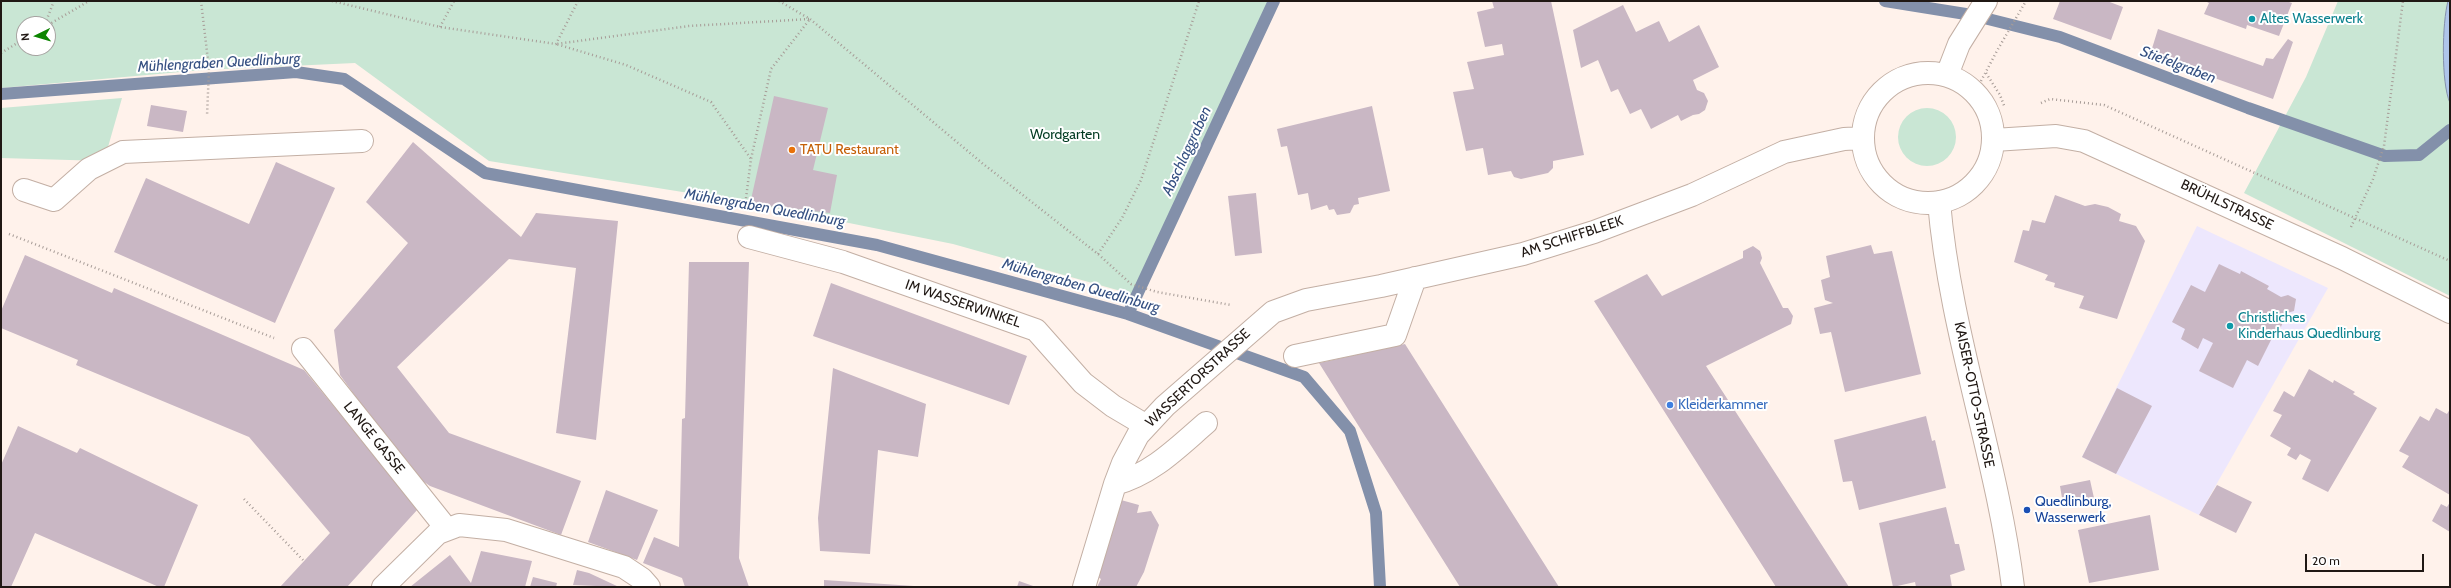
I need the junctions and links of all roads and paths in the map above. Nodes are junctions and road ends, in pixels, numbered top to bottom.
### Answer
1 (54, 1) edge
2 (89, 1) edge
3 (202, 1) edge
4 (332, 1) edge
5 (454, 1) edge
6 (578, 1) edge
7 (779, 1) edge
8 (1199, 1) edge
9 (1986, 1) edge
10 (2404, 1) edge
11 (2026, 2) edge
12 (49, 16) edge
13 (56, 19) edge
14 (810, 19) junction
15 (440, 27) junction
16 (16, 44) edge
17 (556, 44) junction
18 (1, 53) edge
19 (1947, 75) junction
20 (207, 105) dead end
21 (2036, 105) dead end
22 (2006, 109) dead end
23 (1863, 138) junction
24 (1994, 140) junction
25 (362, 141) dead end
26 (751, 159) junction
27 (24, 190) dead end
28 (744, 201) dead end
29 (1939, 202) junction
30 (2354, 216) junction
31 (9, 234) dead end
32 (749, 237) dead end
33 (1098, 254) junction
34 (2450, 261) edge
35 (1415, 278) junction
36 (1273, 312) junction
37 (2450, 312) edge
38 (303, 349) joint
39 (1295, 356) dead end
40 (1206, 424) dead end
41 (1145, 425) junction
42 (1115, 484) junction
43 (244, 499) dead end
44 (446, 528) junction
45 (304, 560) dead end
46 (383, 587) edge
47 (649, 587) edge
48 (1084, 587) edge
49 (2013, 587) edge

1 - 12 path
2 - 13 path
3 - 20 path
4 - 15 path
5 - 15 path
6 - 17 path
7 - 14 path
8 - 33 path
9 - 19 street
10 - 30 path
11 - 22 path
14 - 17 path
14 - 26 path
14 - 33 path
15 - 17 path
16 - 18 path
17 - 26 path
19 - 23 street
19 - 24 street
21 - 30 path
23 - 29 street
23 - 35 street, AM SCHIFFBLEEK
24 - 29 street
24 - 37 street, BRÜHLSTRASSE
25 - 27 street
26 - 28 path
29 - 49 street, KAISER-OTTO-STRASSE
30 - 34 path
31 - 38 path
32 - 41 street, IM WASSERWINKEL
33 - 36 path
35 - 36 street, AM SCHIFFBLEEK
35 - 39 street
36 - 41 street, WASSERTORSTRASSE
38 - 44 street, LANGE GASSE
40 - 42 street
41 - 42 street, WASSERTORSTRASSE
42 - 48 street, WASSERTORSTRASSE
43 - 45 path
44 - 46 street
44 - 47 street

